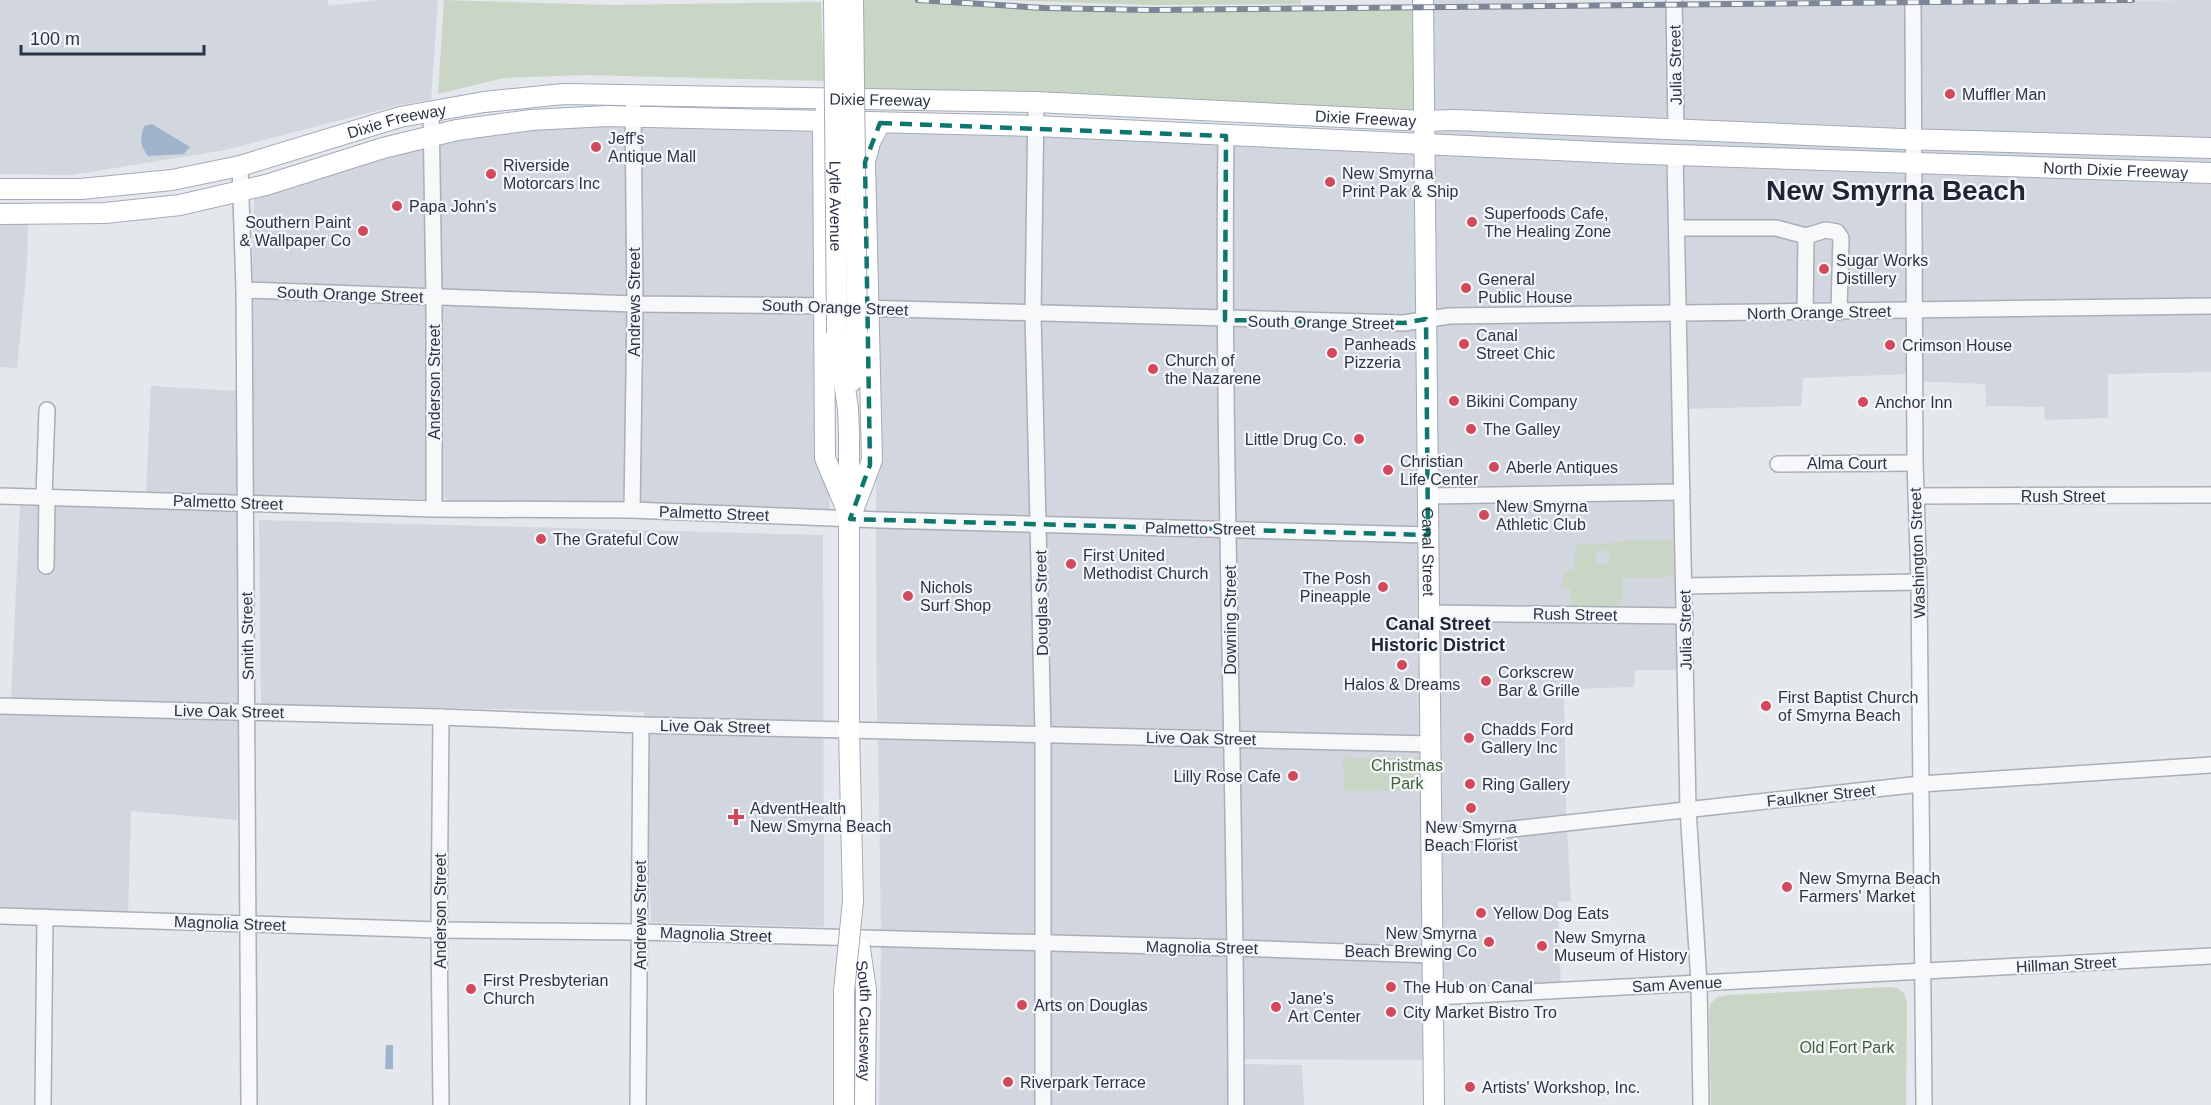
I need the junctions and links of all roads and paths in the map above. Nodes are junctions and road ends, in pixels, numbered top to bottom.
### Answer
1 (834, 0) edge
2 (853, 0) edge
3 (1423, 0) edge
4 (1674, 0) edge
5 (1913, 0) edge
6 (633, 94) junction
7 (835, 98) junction
8 (1036, 102) junction
9 (431, 111) junction
10 (633, 116) junction
11 (823, 121) junction
12 (1425, 121) junction
13 (855, 122) junction
14 (880, 123) junction
15 (1035, 126) junction
16 (1676, 130) junction
17 (1748, 133) junction
18 (1769, 134) joint
19 (430, 135) junction
20 (1226, 136) junction
21 (1914, 140) junction
22 (1425, 146) junction
23 (2211, 148) edge
24 (1619, 153) junction
25 (1675, 155) junction
26 (1768, 159) joint
27 (865, 162) junction
28 (1914, 164) junction
29 (240, 166) junction
30 (2211, 173) edge
31 (0, 189) edge
32 (45, 190) junction
33 (241, 192) junction
34 (0, 214) edge
35 (45, 215) junction
36 (1677, 228) junction
37 (1806, 236) junction
38 (244, 290) junction
39 (434, 297) junction
40 (634, 304) junction
41 (825, 305) junction
42 (2211, 306) edge
43 (869, 309) junction
44 (1914, 311) junction
45 (1805, 312) junction
46 (1839, 312) junction
47 (1033, 314) junction
48 (1679, 314) junction
49 (1426, 319) junction
50 (1225, 320) junction
51 (848, 409) junction
52 (47, 410) dead end
53 (1915, 463) junction
54 (1778, 464) dead end
55 (1682, 492) junction
56 (2211, 495) edge
57 (0, 496) edge
58 (1428, 496) junction
59 (1916, 496) junction
60 (46, 497) junction
61 (245, 503) junction
62 (434, 509) junction
63 (632, 510) junction
64 (850, 519) junction
65 (1039, 525) junction
66 (1229, 528) junction
67 (1428, 535) junction
68 (46, 566) dead end
69 (1919, 582) junction
70 (1684, 586) junction
71 (1429, 613) junction
72 (1685, 616) junction
73 (0, 706) edge
74 (248, 712) junction
75 (441, 717) junction
76 (641, 725) junction
77 (849, 729) junction
78 (1043, 734) junction
79 (1231, 738) junction
80 (1430, 744) junction
81 (2211, 765) edge
82 (1921, 784) junction
83 (1688, 809) junction
84 (1431, 838) junction
85 (853, 901) junction
86 (0, 916) edge
87 (45, 917) junction
88 (250, 923) junction
89 (439, 930) junction
90 (640, 932) junction
91 (1043, 943) junction
92 (1236, 948) junction
93 (1432, 955) junction
94 (2211, 956) edge
95 (1921, 972) junction
96 (1699, 983) junction
97 (1434, 997) junction
98 (43, 1105) edge
99 (249, 1105) edge
100 (441, 1105) edge
101 (638, 1105) edge
102 (844, 1105) edge
103 (865, 1105) edge
104 (1043, 1105) edge
105 (1236, 1105) edge
106 (1434, 1105) edge
107 (1701, 1105) edge
108 (1924, 1105) edge

1 - 51 main road, Lytle Avenue, bridge
2 - 51 main road, Lytle Avenue, bridge
3 - 12 main road, Canal Street
4 - 16 street, Julia Street
5 - 21 street, Washington Street
6 - 7 main road, Dixie Freeway
6 - 9 main road, Dixie Freeway
6 - 10 street, Andrews Street
7 - 8 main road, Dixie Freeway
7 - 11 main road
7 - 13 main road
8 - 12 main road, Dixie Freeway
8 - 15 street, Douglas Street
9 - 19 street, Anderson Street
9 - 29 main road, Dixie Freeway
10 - 11 main road, Dixie Freeway
10 - 19 main road, Dixie Freeway
10 - 40 street, Andrews Street
11 - 13 main road, Dixie Freeway
11 - 41 main road
12 - 16 main road, Dixie Freeway
12 - 22 main road, Canal Street
13 - 14 main road, Dixie Freeway
13 - 27 main road
14 - 15 main road, Dixie Freeway
14 - 27 main road
15 - 20 main road, Dixie Freeway
15 - 47 street, Douglas Street
16 - 17 main road, Dixie Freeway
16 - 24 main road
17 - 18 main road, Dixie Freeway
17 - 25 main road
18 - 21 main road, North Dixie Freeway
19 - 33 main road, Dixie Freeway
19 - 39 street, Anderson Street
20 - 22 main road, Dixie Freeway
20 - 50 street, Downing Street
21 - 23 main road, North Dixie Freeway
21 - 28 street, Washington Street
22 - 24 main road, Dixie Freeway
22 - 49 main road, Canal Street
24 - 25 main road, Dixie Freeway
25 - 26 main road, Dixie Freeway
25 - 36 street, Julia Street
26 - 28 main road, North Dixie Freeway
27 - 43 main road
28 - 30 main road, North Dixie Freeway
28 - 44 street, Washington Street
29 - 32 main road, Dixie Freeway
29 - 33 street, Smith Street
31 - 32 main road, Dixie Freeway
32 - 35 street
33 - 35 main road, Dixie Freeway
33 - 38 street, Smith Street
34 - 35 main road, Dixie Freeway
36 - 37 street
36 - 48 street, Julia Street
37 - 45 street
37 - 46 street
38 - 39 street, South Orange Street
38 - 61 street, Smith Street
39 - 40 street, South Orange Street
39 - 62 street, Anderson Street
40 - 41 street, South Orange Street
40 - 63 street, Andrews Street
41 - 43 street, South Orange Street
41 - 64 main road
42 - 44 street, North Orange Street
43 - 47 street, South Orange Street
43 - 64 main road
44 - 46 street, North Orange Street
44 - 53 street, Washington Street
45 - 46 street, North Orange Street
45 - 48 street, North Orange Street
47 - 50 street, South Orange Street
47 - 65 street, Douglas Street
48 - 49 street, North Orange Street
48 - 55 street, Julia Street
49 - 50 street, South Orange Street
49 - 58 main road, Canal Street
50 - 66 street, Downing Street
51 - 64 main road, Lytle Avenue
52 - 60 street
53 - 54 street, Alma Court
53 - 59 street, Washington Street
55 - 58 street
55 - 70 street, Julia Street
56 - 59 street, Rush Street
57 - 60 street, Palmetto Street
58 - 67 main road, Canal Street
59 - 69 street, Washington Street
60 - 61 street, Palmetto Street
60 - 68 street
61 - 62 street, Palmetto Street
61 - 74 street, Smith Street
62 - 63 street, Palmetto Street
63 - 64 street, Palmetto Street
64 - 65 street, Palmetto Street
64 - 77 main road, Lytle Avenue
65 - 66 street, Palmetto Street
65 - 78 street, Douglas Street
66 - 67 street, Palmetto Street
66 - 79 street, Downing Street
67 - 71 main road, Canal Street
69 - 70 street
69 - 82 street, Washington Street
70 - 72 street, Julia Street
71 - 72 street, Rush Street
71 - 80 main road, Canal Street
72 - 83 street, Julia Street
73 - 74 street, Live Oak Street
74 - 75 street, Live Oak Street
74 - 88 street, Smith Street
75 - 76 street, Live Oak Street
75 - 89 street, Anderson Street
76 - 77 street, Live Oak Street
76 - 90 street, Andrews Street
77 - 78 street, Live Oak Street
77 - 85 main road, South Causeway
78 - 79 street, Live Oak Street
78 - 91 street, Douglas Street
79 - 80 street, Live Oak Street
79 - 92 street, Downing Street
80 - 84 main road, Canal Street
81 - 82 street, Faulkner Street
82 - 83 street, Faulkner Street
82 - 95 street, Washington Street
83 - 84 street, Faulkner Street
83 - 96 street, Julia Street
84 - 93 main road, Canal Street
85 - 102 main road, South Causeway, bridge
85 - 103 main road, South Causeway, bridge
86 - 87 street, Magnolia Street
87 - 88 street, Magnolia Street
87 - 98 street
88 - 89 street, Magnolia Street
88 - 99 street, Smith Street
89 - 90 street, Magnolia Street
89 - 100 street, Anderson Street
90 - 91 street, Magnolia Street
90 - 101 street, Andrews Street
91 - 92 street, Magnolia Street
91 - 104 street, Douglas Street
92 - 93 street, Magnolia Street
92 - 105 street, Downing Street
93 - 97 main road, Canal Street
94 - 95 street, Hillman Street
95 - 96 street, Sam Avenue
95 - 108 street, Washington Street
96 - 97 street, Sam Avenue
96 - 107 street, Julia Street
97 - 106 main road, Canal Street

